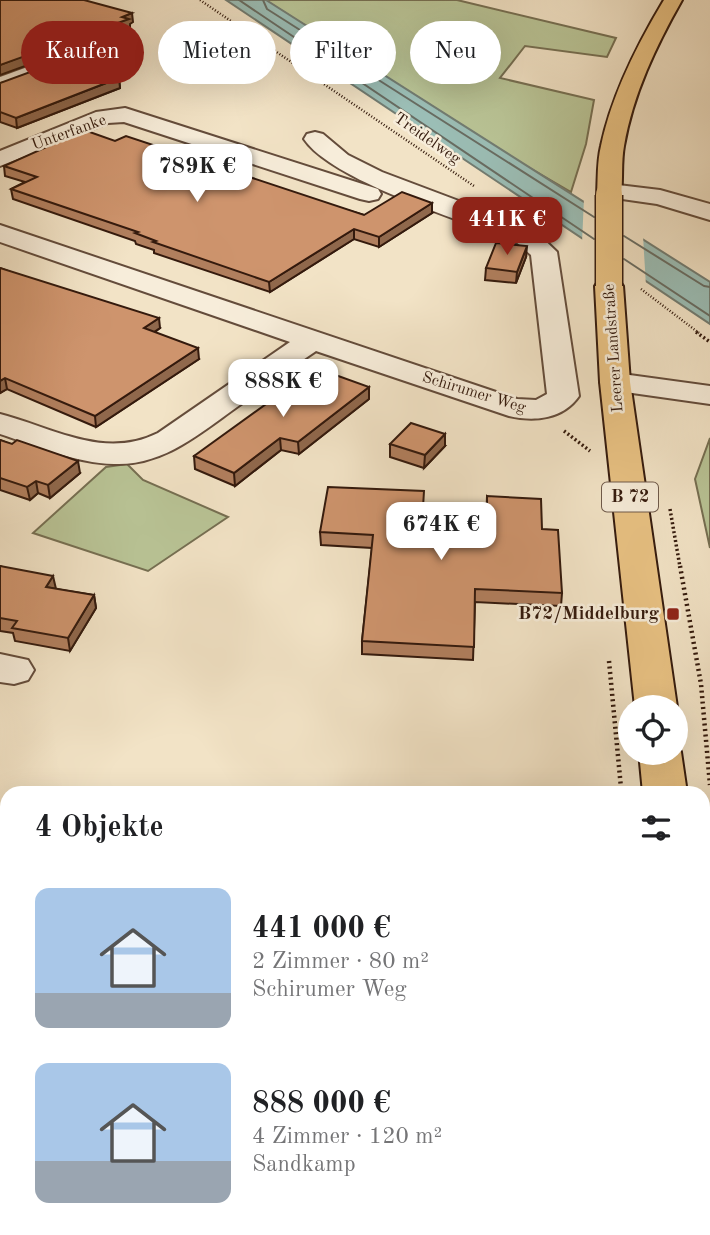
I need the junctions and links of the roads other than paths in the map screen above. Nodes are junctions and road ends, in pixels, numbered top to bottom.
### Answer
1 (673, 0) edge
2 (21, 77) edge
3 (0, 85) edge
4 (315, 139) dead end
5 (0, 159) edge
6 (610, 193) junction
7 (378, 197) dead end
8 (710, 212) edge
9 (0, 233) edge
10 (310, 341) junction
11 (615, 382) junction
12 (710, 395) edge
13 (0, 424) edge
14 (654, 695) edge
15 (662, 765) edge
16 (664, 786) edge

1 - 6 main road, Leerer Landstraße / B 72
2 - 3 street
4 - 10 street, Schirumer Weg
5 - 7 street, Unterfanke
6 - 8 street
6 - 11 main road, Leerer Landstraße / B 72, bridge
9 - 10 street, Schirumer Weg
10 - 13 street
11 - 12 street
11 - 14 main road, Leerer Landstraße / B 72
15 - 16 main road

